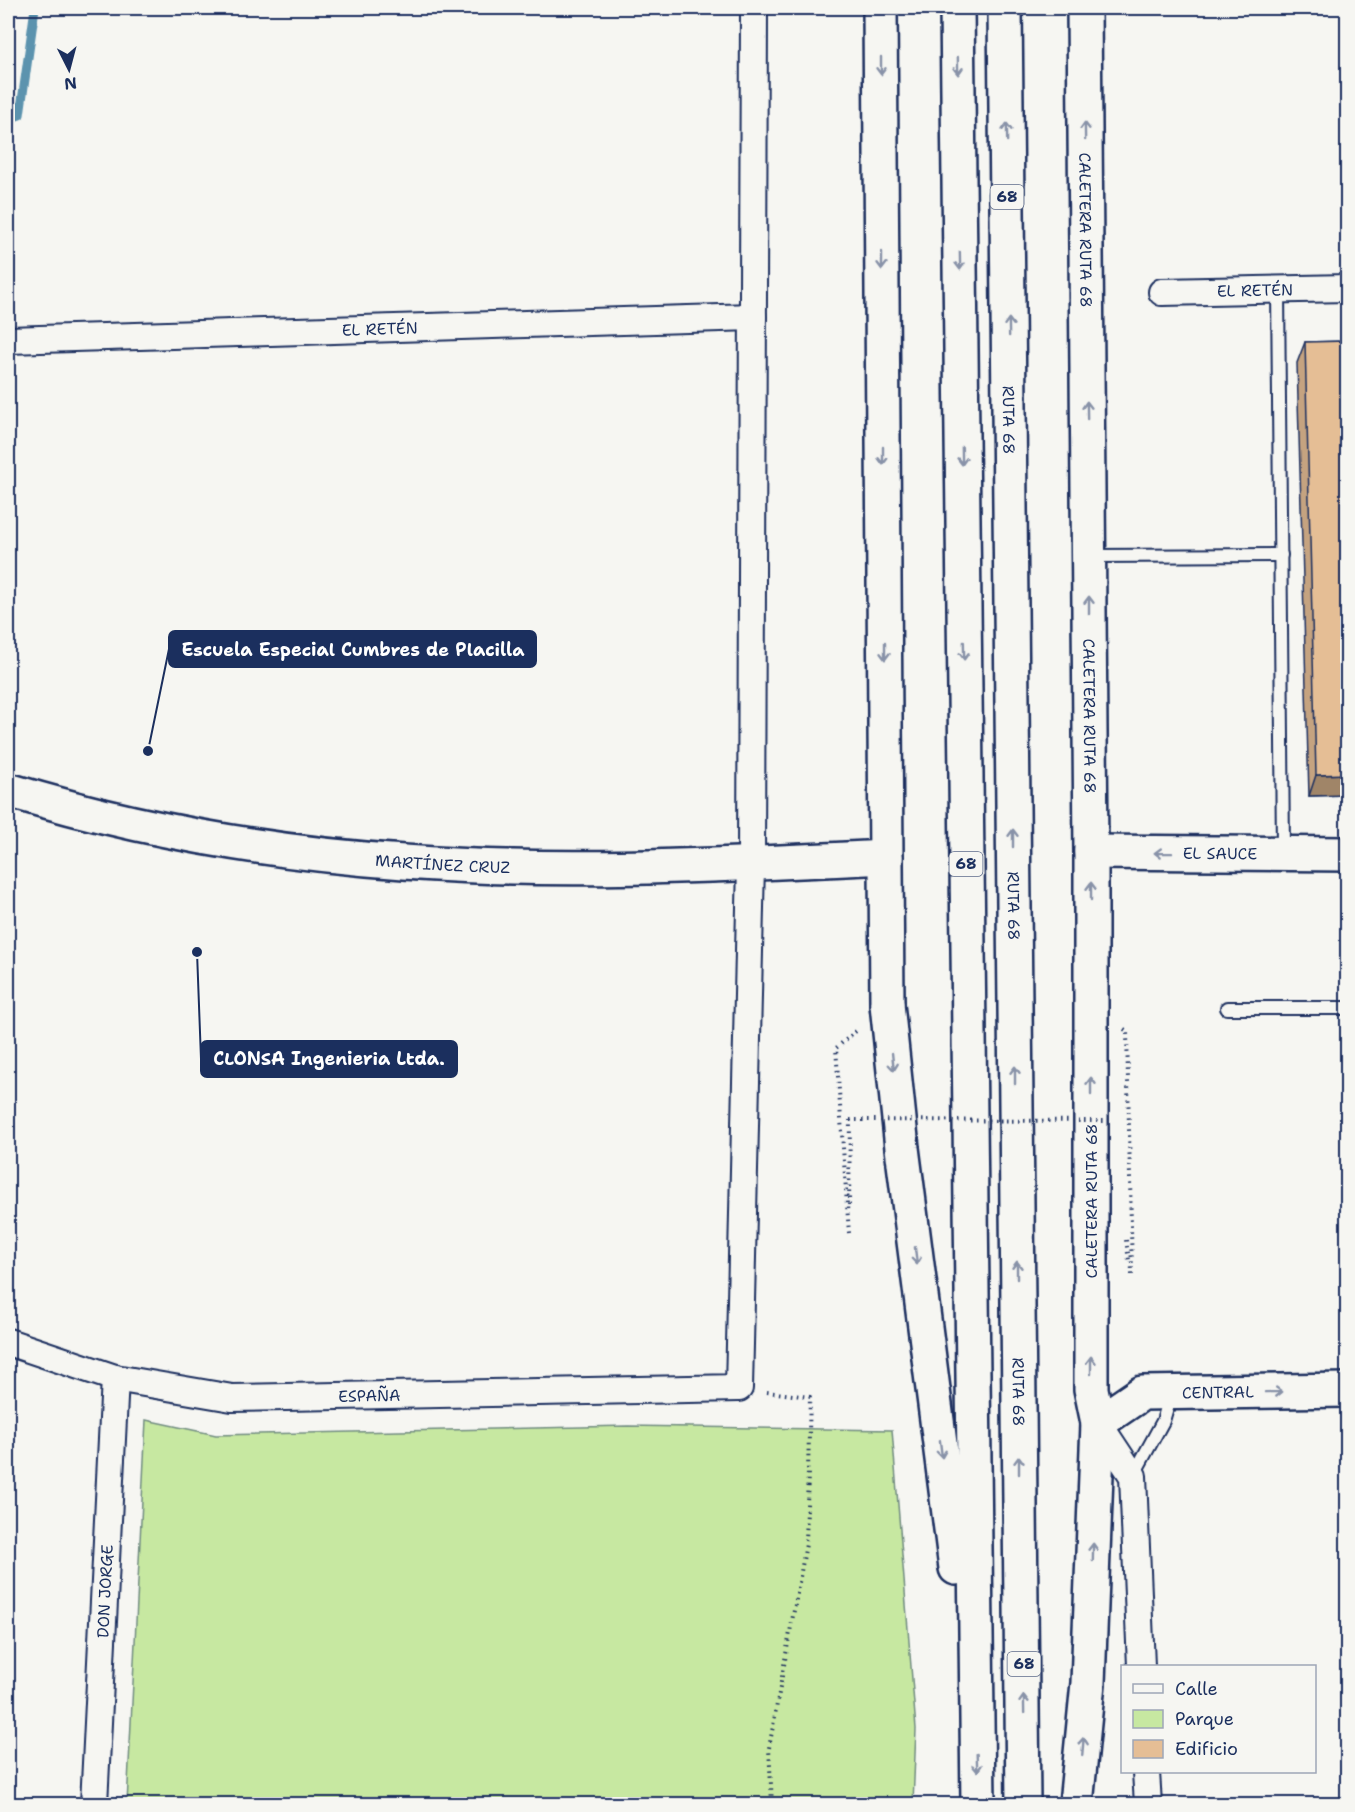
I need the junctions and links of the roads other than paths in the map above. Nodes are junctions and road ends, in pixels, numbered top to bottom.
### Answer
1 (754, 8) edge
2 (880, 8) edge
3 (957, 8) edge
4 (1005, 8) edge
5 (1084, 8) edge
6 (1278, 288) junction
7 (1347, 288) edge
8 (1162, 292) dead end
9 (753, 317) junction
10 (8, 340) edge
11 (1281, 555) junction
12 (1089, 556) junction
13 (8, 790) edge
14 (1091, 852) junction
15 (1347, 854) edge
16 (1283, 855) junction
17 (886, 857) junction
18 (751, 864) junction
19 (1227, 1008) dead end
20 (1347, 1008) edge
21 (8, 1342) edge
22 (115, 1378) junction
23 (1347, 1390) edge
24 (1171, 1393) junction
25 (1098, 1423) junction
26 (1132, 1476) junction
27 (1142, 1665) edge
28 (975, 1721) junction
29 (1146, 1773) edge
30 (94, 1804) edge
31 (978, 1804) edge
32 (1023, 1804) edge
33 (1076, 1804) edge
34 (1148, 1804) edge

1 - 9 street
2 -> 17 main road
3 -> 28 main road, 68
32 -> 4 main road, RUTA 68 / 68
12 -> 5 main road, CALETERA RUTA 68
6 - 7 street, EL RETÉN
6 - 8 street, EL RETÉN
6 - 11 lane
9 - 10 street, EL RETÉN
9 - 18 street
11 - 12 lane
11 - 16 lane
14 -> 12 main road, CALETERA RUTA 68
13 - 18 main road, MARTÍNEZ CRUZ
16 -> 14 main road, EL SAUCE
25 -> 14 main road, CALETERA RUTA 68
15 - 16 main road, EL SAUCE
17 - 18 main road, MARTÍNEZ CRUZ
17 -> 28 main road
18 - 22 street, ESPAÑA
19 - 20 lane
21 - 22 street, ESPAÑA
22 - 30 street, DON JORGE
24 -> 23 main road, CENTRAL
24 - 25 main road, CENTRAL
24 - 26 lane
25 - 26 street
33 -> 25 main road, CALETERA RUTA 68
26 - 27 street
28 -> 31 main road, 68
29 - 34 street

